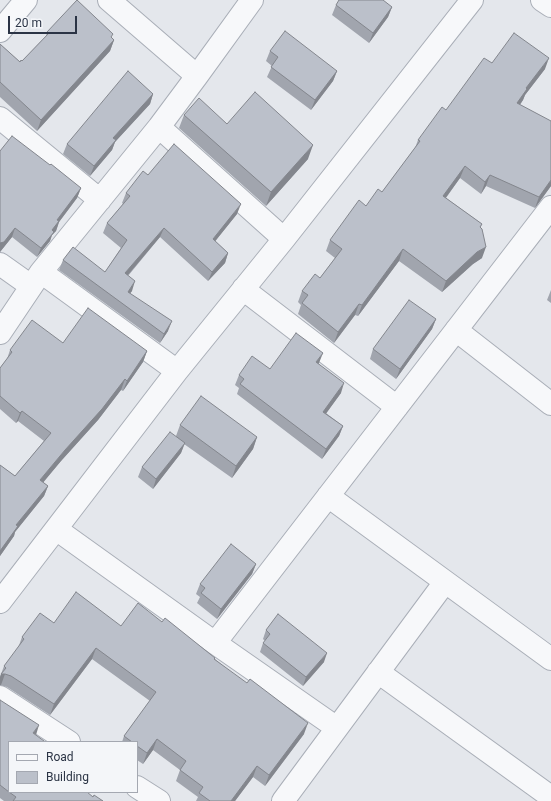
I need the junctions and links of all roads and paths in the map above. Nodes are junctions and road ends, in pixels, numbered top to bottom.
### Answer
1 (26, 0) edge
2 (109, 0) edge
3 (252, 0) edge
4 (472, 0) edge
5 (542, 0) edge
6 (551, 6) edge
7 (0, 31) edge
8 (197, 76) junction
9 (0, 118) edge
10 (159, 127) junction
11 (100, 200) junction
12 (551, 207) edge
13 (284, 239) junction
14 (0, 264) edge
15 (36, 279) junction
16 (243, 289) junction
17 (456, 330) junction
18 (0, 333) edge
19 (177, 371) junction
20 (551, 404) edge
21 (398, 407) junction
22 (328, 496) junction
23 (56, 529) junction
24 (445, 582) junction
25 (0, 602) edge
26 (215, 643) junction
27 (551, 659) edge
28 (378, 672) junction
29 (0, 697) edge
30 (337, 728) junction
31 (67, 741) edge
32 (138, 787) edge
33 (551, 797) edge
34 (159, 801) edge
35 (283, 801) edge

1 - 7 street
2 - 8 street
3 - 8 street
4 - 13 street
5 - 6 street
8 - 10 street
9 - 11 street
10 - 11 street
10 - 13 street
11 - 15 street
12 - 17 street
13 - 16 street
14 - 15 street
15 - 18 street
15 - 19 street
16 - 19 street
16 - 21 street
17 - 20 street
17 - 21 street
19 - 23 street
21 - 22 street
22 - 24 street
22 - 26 street
23 - 25 street
23 - 26 street
24 - 27 street
24 - 28 street
26 - 30 street
28 - 30 street
28 - 33 street
29 - 31 street
30 - 35 street
32 - 34 street

